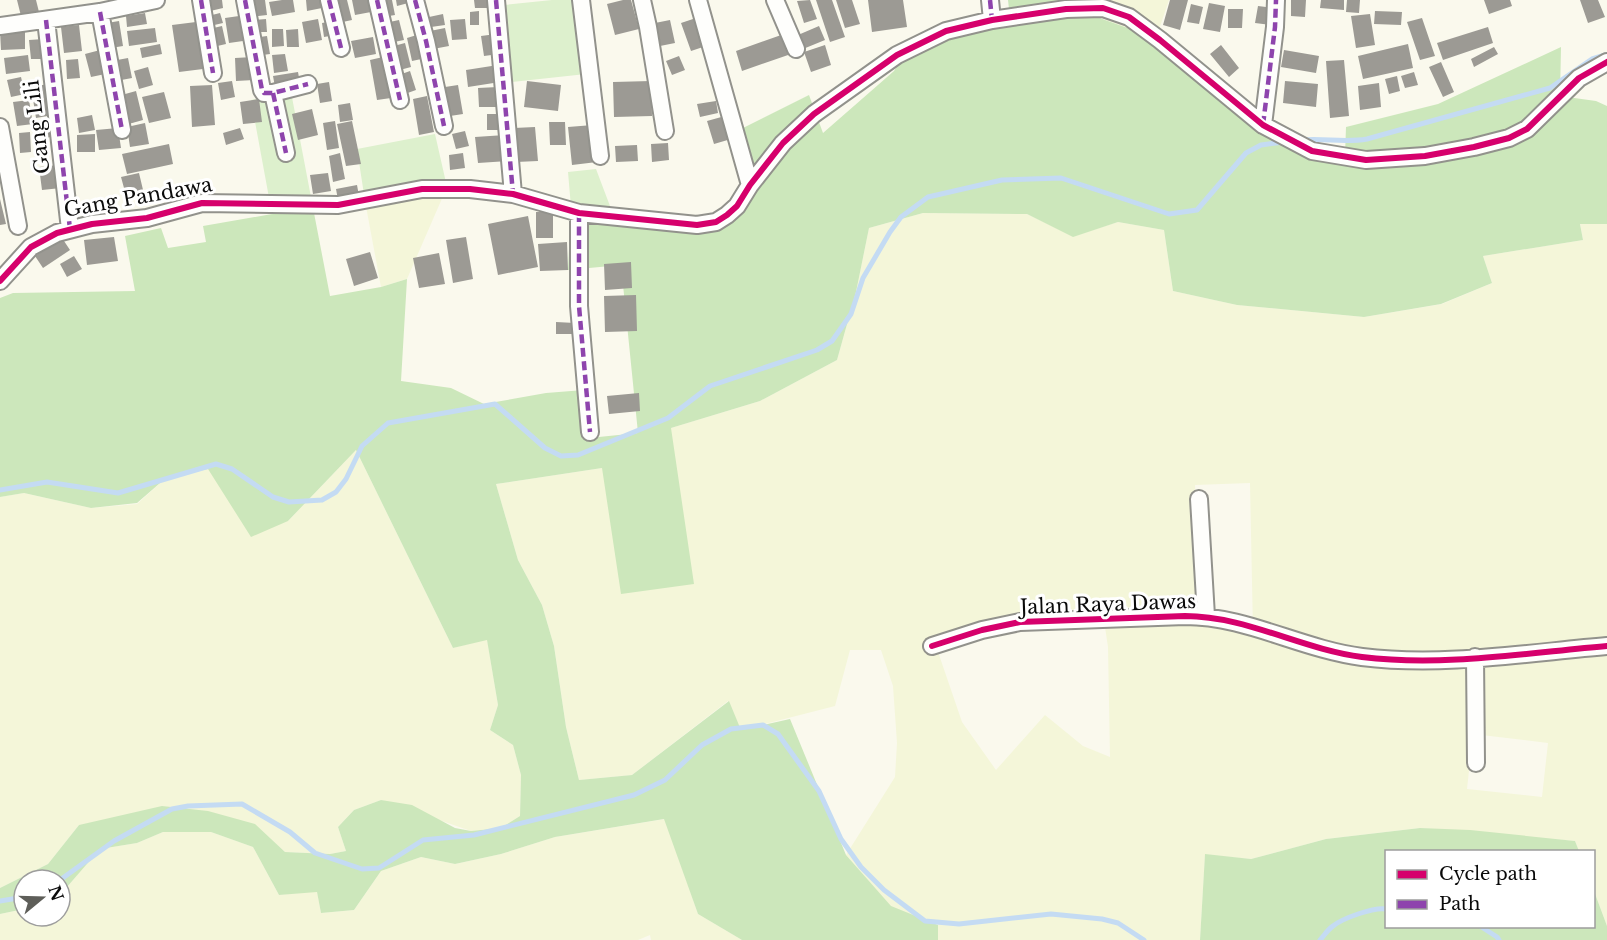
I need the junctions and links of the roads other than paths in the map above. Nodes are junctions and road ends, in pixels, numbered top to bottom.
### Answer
1 (155, 0) edge
2 (201, 0) edge
3 (245, 0) edge
4 (329, 0) edge
5 (377, 0) edge
6 (415, 0) edge
7 (496, 0) edge
8 (581, 0) edge
9 (642, 0) edge
10 (698, 0) edge
11 (775, 0) edge
12 (990, 0) edge
13 (1276, 0) edge
14 (1067, 4) edge
15 (100, 12) junction
16 (45, 20) junction
17 (992, 20) junction
18 (0, 24) edge
19 (340, 48) dead end
20 (795, 49) dead end
21 (1607, 62) edge
22 (213, 74) dead end
23 (308, 84) dead end
24 (273, 93) junction
25 (400, 100) dead end
26 (1263, 125) junction
27 (444, 126) dead end
28 (0, 127) edge
29 (122, 130) dead end
30 (665, 131) dead end
31 (286, 153) dead end
32 (600, 156) dead end
33 (750, 185) junction
34 (513, 194) junction
35 (579, 213) junction
36 (18, 226) dead end
37 (70, 229) junction
38 (0, 281) edge
39 (590, 432) dead end
40 (1199, 499) dead end
41 (1206, 616) junction
42 (932, 646) dead end
43 (1607, 646) edge
44 (1475, 657) junction
45 (1476, 763) dead end

1 - 15 street
2 - 22 street
3 - 24 street
4 - 19 street
5 - 25 street
6 - 27 street
7 - 34 street
8 - 32 street
9 - 30 street
10 - 33 street
11 - 20 street
12 - 17 street
13 - 26 street
14 - 17 street, Gang Pandawa
14 - 26 street, Gang Pandawa
15 - 16 street
15 - 29 street
16 - 18 street
16 - 37 street, Gang Lili
17 - 33 street, Gang Pandawa
21 - 26 street, Gang Pandawa
23 - 24 street
24 - 31 street
28 - 36 street
33 - 35 street, Gang Pandawa
34 - 35 street, Gang Pandawa
34 - 37 street, Gang Pandawa
35 - 39 street
37 - 38 street, Gang Pandawa
40 - 41 street
41 - 42 street, Jalan Raya Dawas
41 - 44 street, Jalan Raya Dawas
43 - 44 street, Jalan Raya Dawas
44 - 45 street

